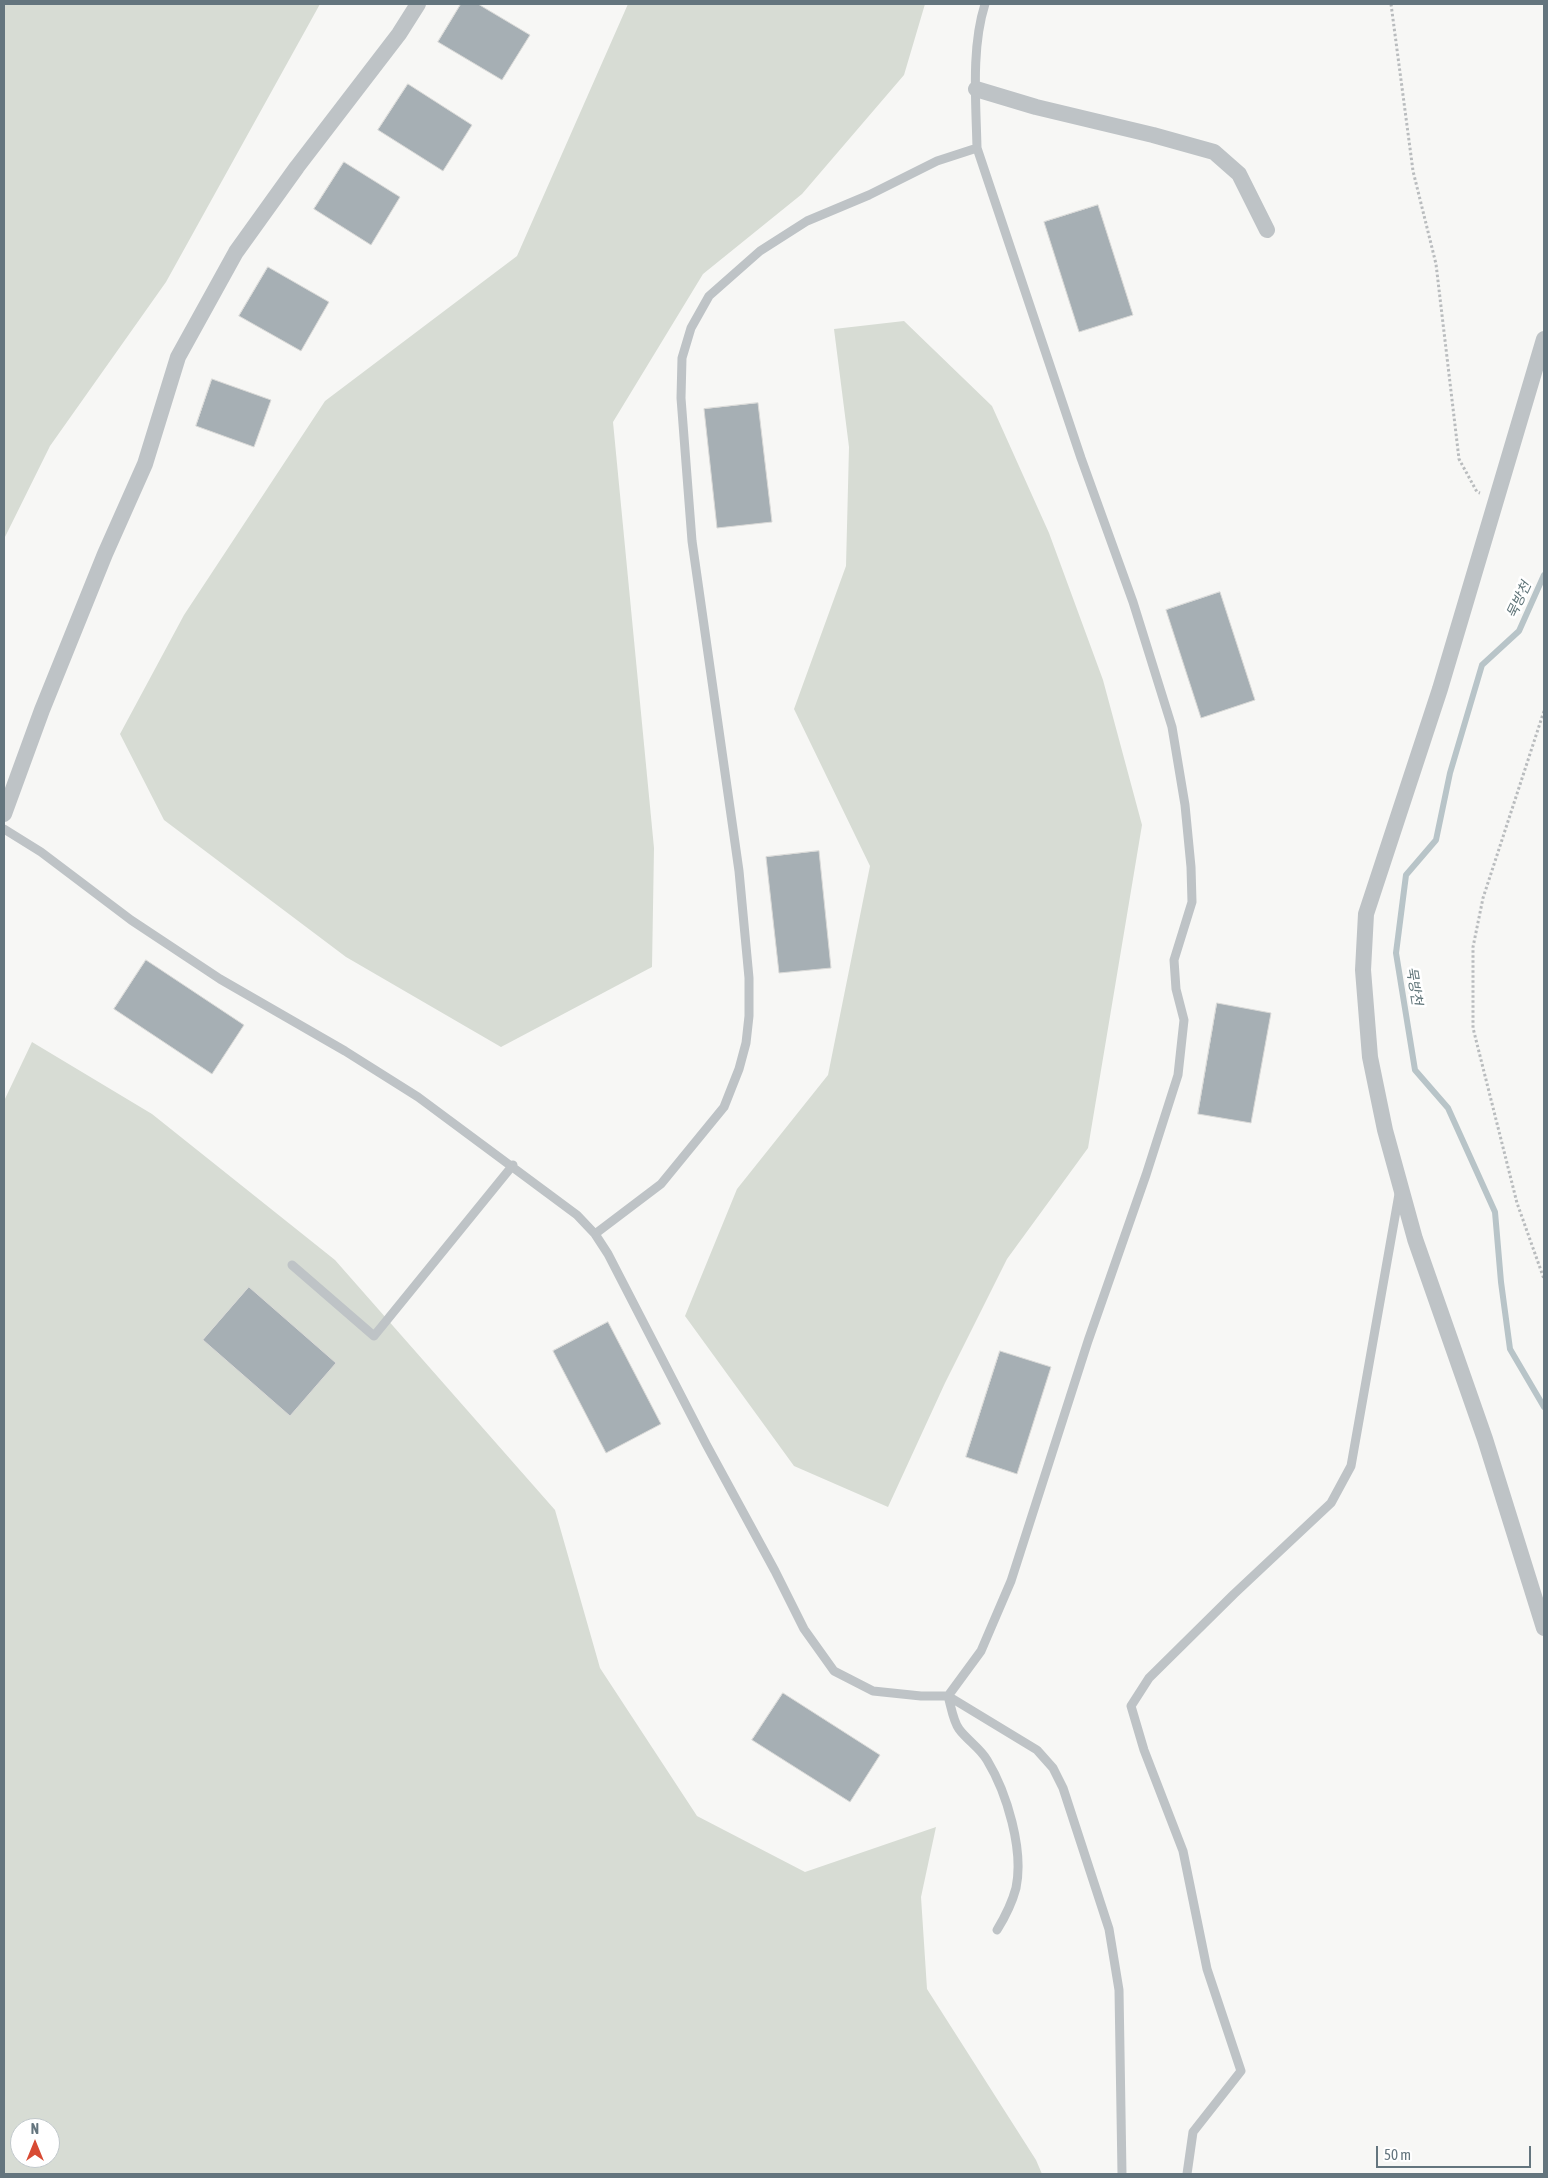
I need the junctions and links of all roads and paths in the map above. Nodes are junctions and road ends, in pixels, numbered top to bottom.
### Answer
1 (418, 4) edge
2 (984, 4) edge
3 (1391, 4) edge
4 (976, 89) junction
5 (977, 148) junction
6 (1267, 230) dead end
7 (1544, 339) edge
8 (1498, 496) junction
9 (1544, 711) edge
10 (4, 814) edge
11 (4, 829) edge
12 (513, 1165) junction
13 (1401, 1187) junction
14 (595, 1234) junction
15 (292, 1265) dead end
16 (1544, 1279) edge
17 (1544, 1628) edge
18 (948, 1696) junction
19 (997, 1930) dead end
20 (1122, 2174) edge
21 (1186, 2174) edge

1 - 10 street
2 - 4 lane
3 - 8 path
4 - 5 lane
4 - 6 street
5 - 14 lane
5 - 18 lane
7 - 8 street
8 - 13 street
9 - 16 path
11 - 12 lane
12 - 14 lane
12 - 15 lane
13 - 17 street
13 - 21 lane
14 - 18 lane
18 - 19 lane
18 - 20 lane

